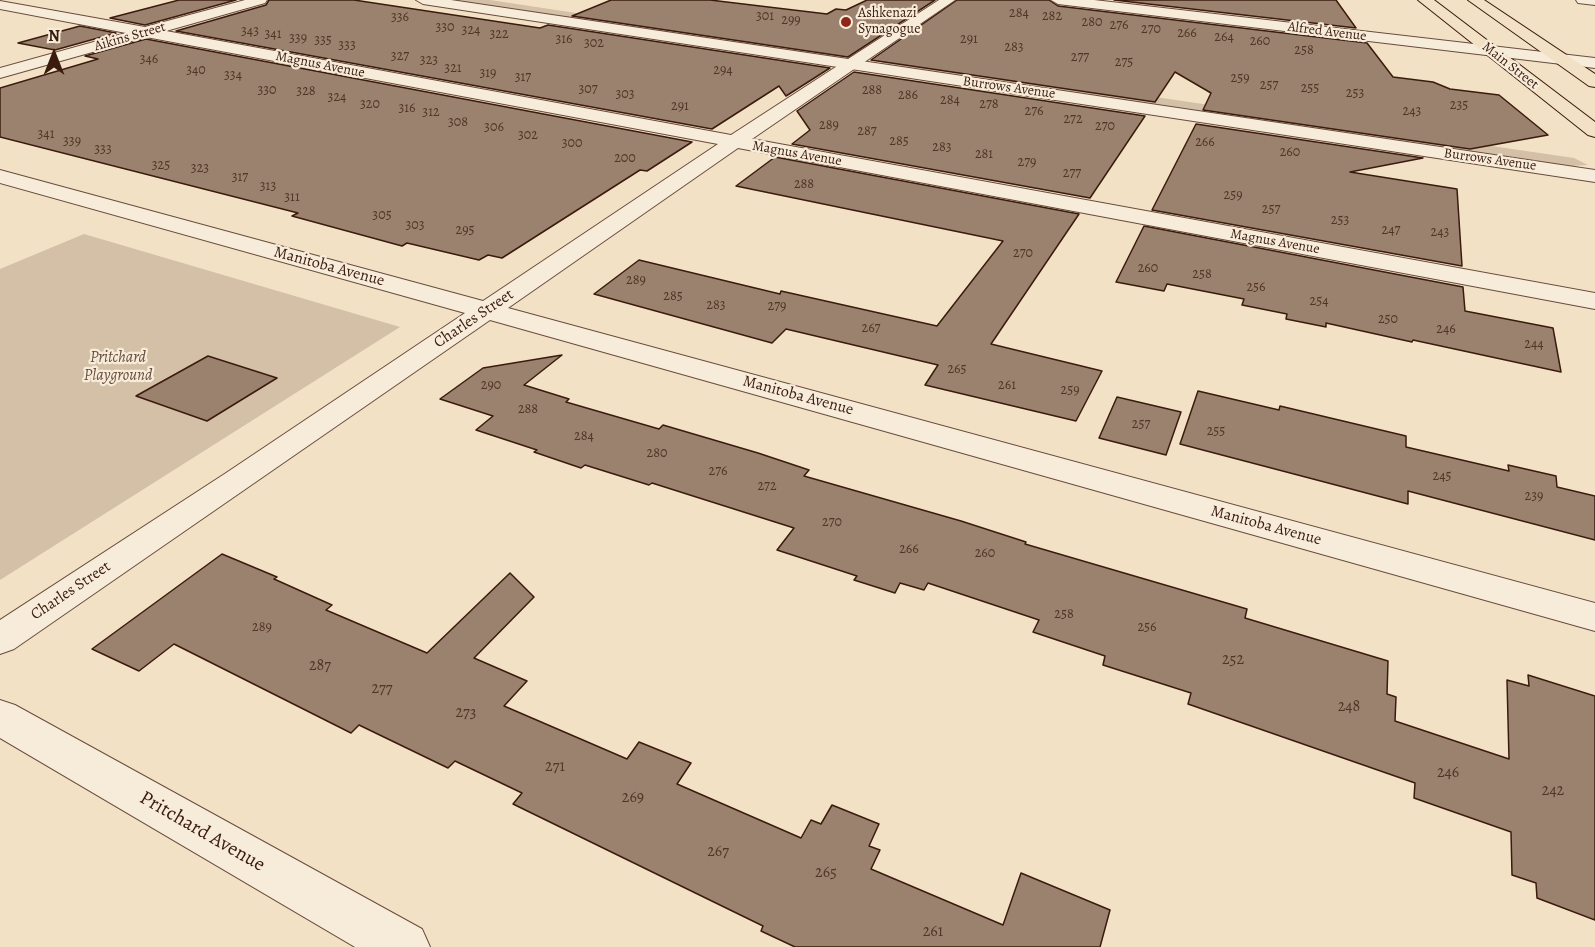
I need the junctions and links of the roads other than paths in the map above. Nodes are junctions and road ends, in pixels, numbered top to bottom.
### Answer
1 (260, 0) edge
2 (423, 0) edge
3 (521, 0) edge
4 (948, 0) edge
5 (1058, 0) edge
6 (1425, 0) edge
7 (1475, 0) edge
8 (1583, 0) edge
9 (1595, 1) edge
10 (0, 5) edge
11 (144, 33) junction
12 (1489, 51) junction
13 (881, 52) junction
14 (1561, 59) junction
15 (1595, 63) edge
16 (848, 64) junction
17 (0, 73) edge
18 (1595, 82) edge
19 (1595, 131) edge
20 (733, 142) junction
21 (0, 176) edge
22 (1595, 176) edge
23 (1595, 301) edge
24 (487, 310) junction
25 (1595, 617) edge
26 (0, 639) edge
27 (0, 717) edge
28 (404, 947) edge

1 - 11 street, Aikins Street
2 - 16 street, Burrows Avenue
3 - 13 street
4 - 13 street, Charles Street
5 - 12 street, Alfred Avenue
6 - 12 main road, Main Street
7 - 14 main road, Main Street
8 - 9 street
10 - 11 street, Magnus Avenue
11 - 17 street, Aikins Street
11 - 20 street, Magnus Avenue
12 - 14 street, Alfred Avenue
12 - 19 main road, Main Street
13 - 16 street, Charles Street
14 - 15 street, Alfred Avenue
14 - 18 main road, Main Street
16 - 20 street, Charles Street
16 - 22 street, Burrows Avenue
20 - 23 street, Magnus Avenue
20 - 24 street, Charles Street
21 - 24 street, Manitoba Avenue
24 - 25 street, Manitoba Avenue
24 - 26 street, Charles Street
27 - 28 street, Pritchard Avenue

